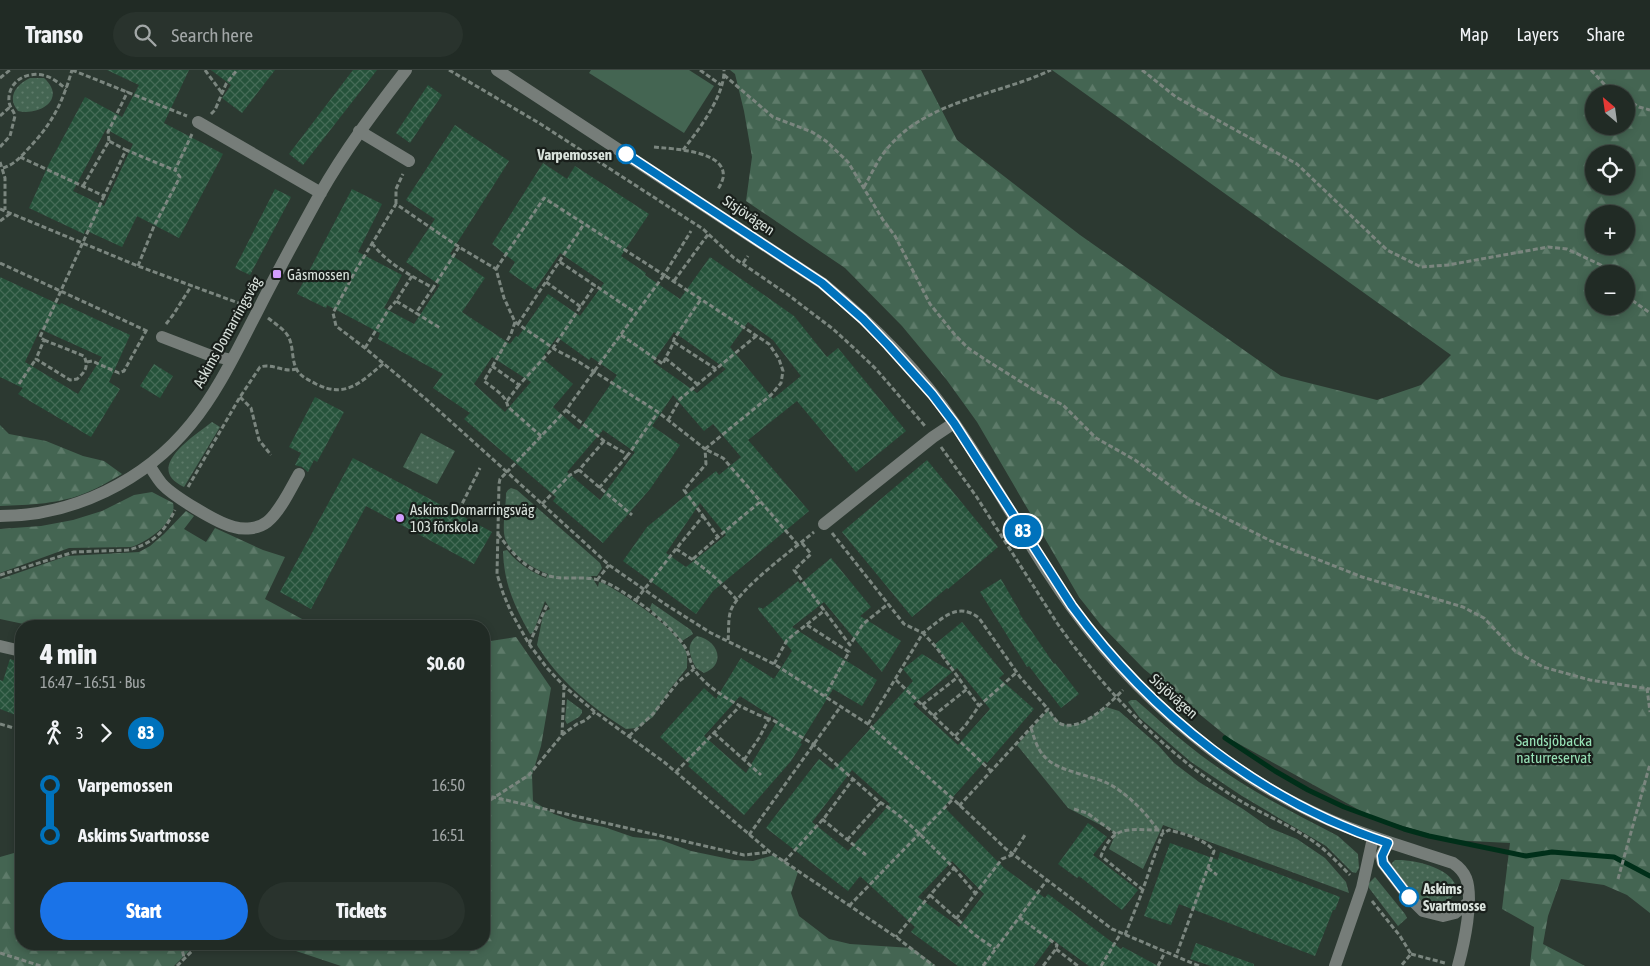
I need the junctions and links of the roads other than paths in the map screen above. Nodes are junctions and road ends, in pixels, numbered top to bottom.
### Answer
1 (406, 70) edge
2 (497, 70) edge
3 (198, 122) road end
4 (359, 131) junction
5 (409, 161) road end
6 (321, 192) junction
7 (155, 332) road end
8 (232, 360) junction
9 (954, 423) junction
10 (149, 465) junction
11 (299, 474) dead end
12 (0, 516) edge
13 (824, 524) road end
14 (0, 646) edge
15 (15, 650) edge
16 (1373, 838) junction
17 (1388, 843) junction
18 (1468, 902) junction
19 (1453, 965) edge
20 (1335, 966) edge

1 - 4 street, Askims Domarringsväg
2 - 9 street, Sisjövägen
3 - 6 street
4 - 5 street
4 - 6 street, Askims Domarringsväg
6 - 8 street, Askims Domarringsväg
7 - 8 street
8 - 10 street, Askims Domarringsväg
9 - 13 street
9 - 16 street, Sisjövägen
10 - 11 street
10 - 12 street, Askims Domarringsväg
14 - 15 street
16 - 17 street, Sisjövägen
16 - 20 street
17 - 18 street, Sisjövägen
17 - 18 street
18 - 19 street

